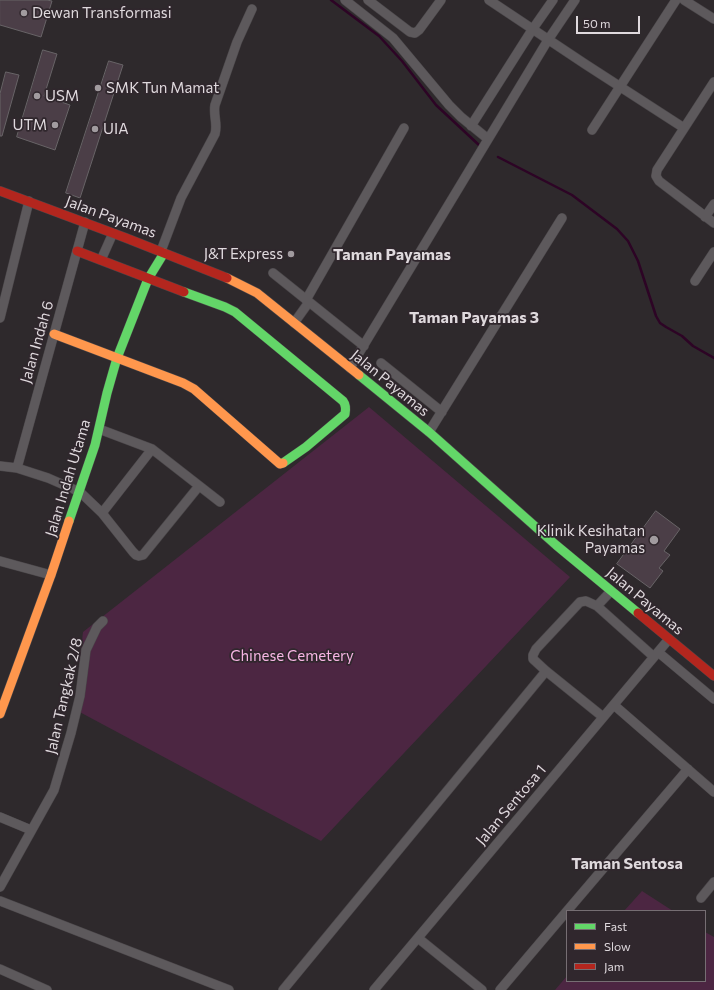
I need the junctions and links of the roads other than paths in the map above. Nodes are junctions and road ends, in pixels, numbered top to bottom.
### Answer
1 (346, 0) edge
2 (368, 0) edge
3 (441, 0) edge
4 (489, 0) edge
5 (553, 0) edge
6 (575, 0) edge
7 (676, 0) edge
8 (684, 0) edge
9 (252, 9) dead end
10 (714, 19) edge
11 (407, 29) junction
12 (532, 30) junction
13 (393, 38) junction
14 (548, 40) junction
15 (714, 82) edge
16 (620, 87) junction
17 (472, 126) junction
18 (404, 128) dead end
19 (684, 128) junction
20 (592, 130) dead end
21 (488, 139) junction
22 (0, 191) edge
23 (29, 201) junction
24 (714, 204) edge
25 (705, 217) junction
26 (562, 218) dead end
27 (85, 222) junction
28 (714, 223) edge
29 (113, 233) junction
30 (77, 251) junction
31 (163, 252) junction
32 (714, 252) edge
33 (101, 260) junction
34 (273, 273) dead end
35 (148, 279) junction
36 (695, 281) dead end
37 (308, 301) junction
38 (0, 318) edge
39 (294, 323) junction
40 (54, 334) junction
41 (364, 346) junction
42 (117, 358) junction
43 (382, 363) dead end
44 (350, 368) junction
45 (442, 412) junction
46 (99, 429) junction
47 (429, 432) junction
48 (152, 449) junction
49 (0, 466) edge
50 (17, 468) junction
51 (199, 486) junction
52 (80, 492) junction
53 (220, 502) dead end
54 (102, 513) junction
55 (0, 561) edge
56 (51, 575) junction
57 (611, 591) junction
58 (597, 606) junction
59 (103, 621) dead end
60 (669, 639) junction
61 (656, 654) junction
62 (546, 671) junction
63 (714, 676) edge
64 (4, 692) edge
65 (714, 699) edge
66 (614, 705) junction
67 (0, 714) edge
68 (603, 717) junction
69 (688, 769) junction
70 (714, 792) edge
71 (0, 818) edge
72 (31, 830) junction
73 (714, 882) edge
74 (0, 887) edge
75 (701, 898) dead end
76 (0, 901) edge
77 (568, 910) edge
78 (566, 912) edge
79 (418, 938) junction
80 (0, 969) edge
81 (47, 990) edge
82 (229, 990) edge
83 (283, 990) edge
84 (374, 990) edge
85 (482, 990) edge
86 (500, 990) edge

1 - 13 street
2 - 11 street
3 - 11 street
4 - 12 street
5 - 12 street
6 - 14 street
7 - 16 street
8 - 10 street
9 - 31 street
11 - 13 street
12 - 14 street
12 - 17 street
13 - 17 street
14 - 16 street
14 - 21 street
15 - 19 street
16 - 19 street
16 - 20 street
17 - 21 street
18 - 37 street
19 - 25 street
21 - 41 street
22 - 23 main road, Jalan Payamas
23 - 27 main road, Jalan Payamas
23 - 38 street
24 - 25 street
25 - 28 street
26 - 45 street
27 - 29 main road, Jalan Payamas
27 - 30 street, Jalan Indah 6
29 - 31 main road, Jalan Payamas
29 - 33 street
30 - 33 main road
30 - 40 street, Jalan Indah 6
31 - 35 main road, Jalan Indah Utama
31 - 39 main road, Jalan Payamas
32 - 36 street
33 - 35 main road
34 - 37 street
35 - 42 main road, Jalan Indah Utama
35 - 42 main road
37 - 39 street
37 - 41 street
39 - 44 main road, Jalan Payamas
40 - 42 main road
40 - 50 street, Jalan Indah 6
41 - 44 street
42 - 46 main road, Jalan Indah Utama
43 - 45 street
44 - 47 main road, Jalan Payamas
45 - 47 street
46 - 48 street
46 - 52 main road, Jalan Indah Utama
47 - 57 main road, Jalan Payamas
48 - 51 street
48 - 54 street
49 - 50 street
50 - 52 street
51 - 53 street
51 - 54 street
52 - 54 street
52 - 56 main road, Jalan Indah Utama
55 - 56 street
56 - 64 main road, Jalan Indah Utama
57 - 58 street
57 - 60 main road, Jalan Payamas
58 - 61 street
58 - 62 street
59 - 72 street, Jalan Tangkak 2/8
60 - 61 street, Jalan Sentosa 1
60 - 63 main road, Jalan Payamas
61 - 65 street
61 - 66 street, Jalan Sentosa 1
62 - 68 street
62 - 83 street
64 - 67 main road, Jalan Indah Utama
66 - 68 street, Jalan Sentosa 1
66 - 69 street
68 - 79 street, Jalan Sentosa 1
69 - 70 street
69 - 77 street
71 - 72 street
72 - 74 street, Jalan Tangkak 2/8
73 - 75 street
76 - 82 street
78 - 86 street
79 - 84 street, Jalan Sentosa 1
79 - 85 street
80 - 81 street

